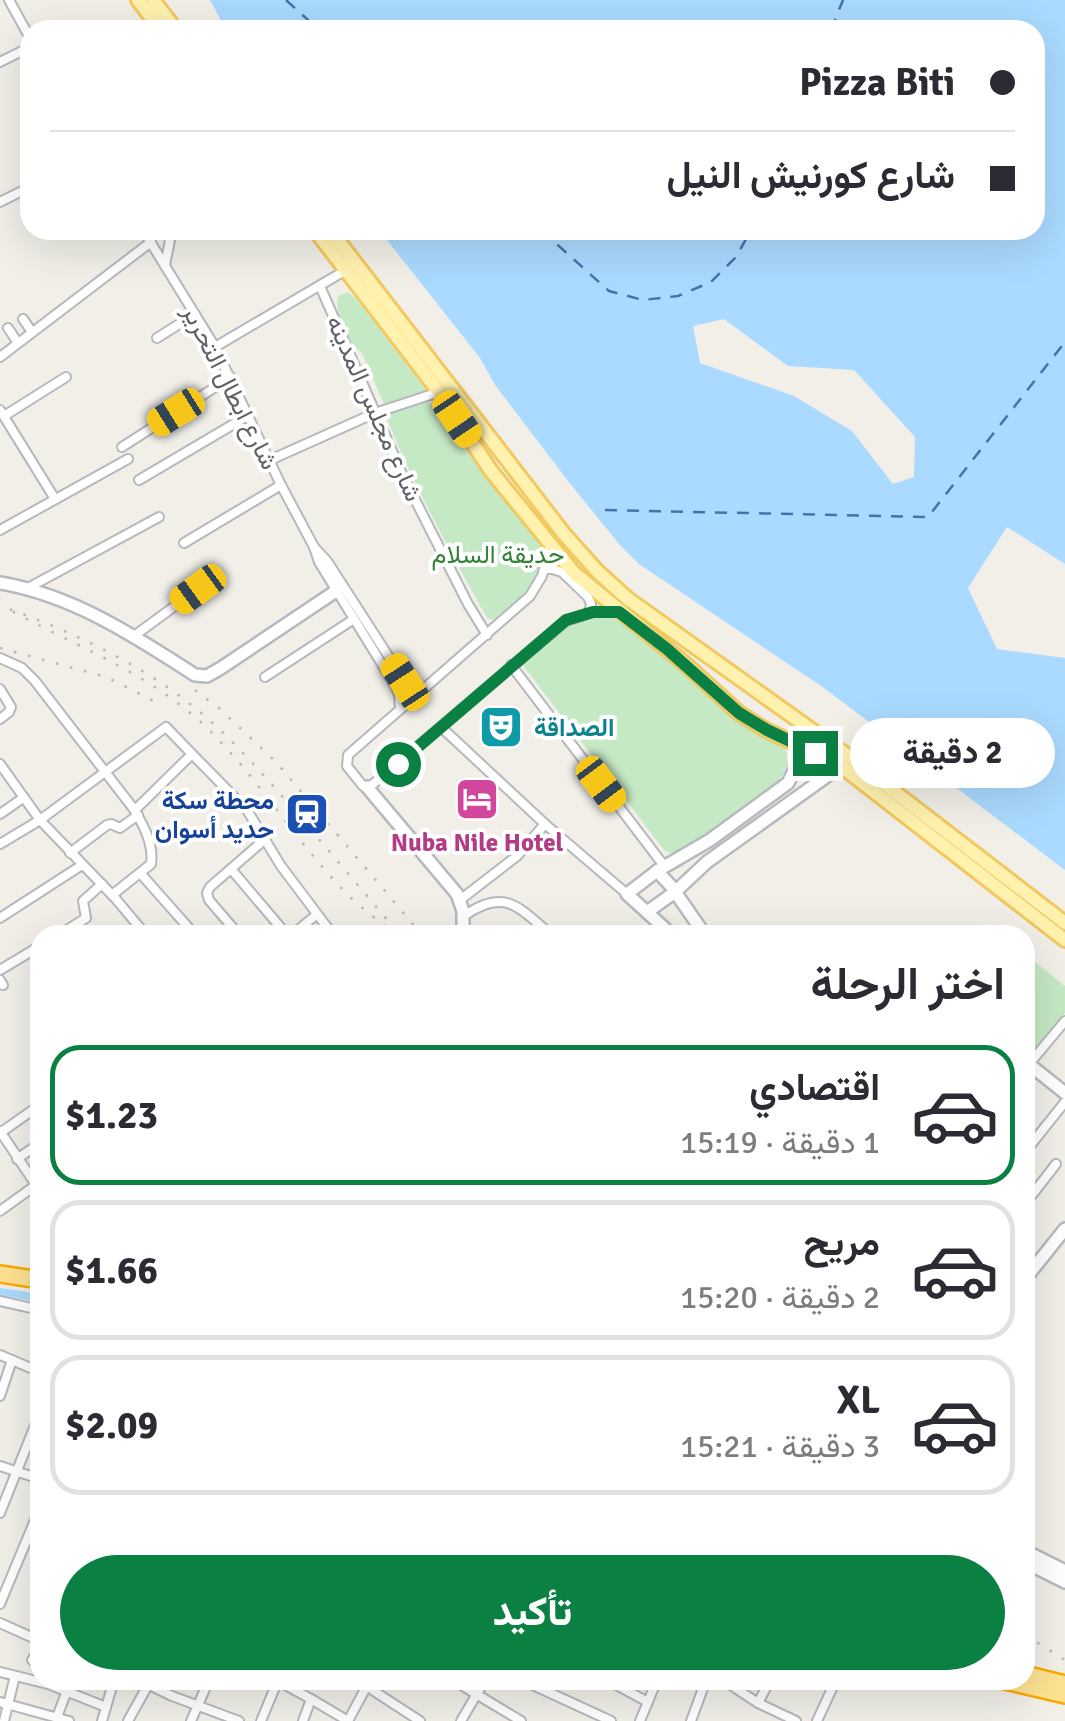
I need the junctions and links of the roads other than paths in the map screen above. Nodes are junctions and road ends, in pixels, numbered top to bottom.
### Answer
1 (138, 0) edge
2 (153, 0) edge
3 (153, 20) edge
4 (168, 20) edge
5 (170, 240) edge
6 (323, 240) edge
7 (338, 240) edge
8 (150, 242) joint
9 (164, 265) junction
10 (346, 270) junction
11 (320, 286) junction
12 (194, 314) junction
13 (23, 319) dead end
14 (8, 328) dead end
15 (32, 332) junction
16 (157, 338) dead end
17 (18, 343) junction
18 (215, 347) junction
19 (1, 352) edge
20 (66, 377) dead end
21 (231, 377) junction
22 (439, 392) junction
23 (375, 413) junction
24 (249, 415) junction
25 (3, 418) edge
26 (122, 447) dead end
27 (128, 459) dead end
28 (270, 460) junction
29 (512, 467) junction
30 (139, 480) dead end
31 (282, 484) junction
32 (508, 491) junction
33 (54, 499) junction
34 (159, 517) dead end
35 (2, 525) edge
36 (550, 542) junction
37 (184, 543) dead end
38 (314, 546) junction
39 (545, 569) junction
40 (3, 582) edge
41 (26, 589) junction
42 (198, 589) dead end
43 (336, 591) junction
44 (619, 612) junction
45 (588, 613) junction
46 (354, 618) junction
47 (487, 635) junction
48 (134, 636) junction
49 (0, 658) edge
50 (511, 666) junction
51 (728, 672) junction
52 (265, 677) dead end
53 (0, 689) edge
54 (753, 690) junction
55 (714, 692) junction
56 (418, 694) junction
57 (400, 710) junction
58 (739, 713) junction
59 (0, 719) edge
60 (440, 728) junction
61 (797, 745) junction
62 (192, 754) junction
63 (0, 764) edge
64 (841, 766) junction
65 (106, 772) junction
66 (4, 778) edge
67 (367, 787) junction
68 (24, 798) junction
69 (136, 812) junction
70 (0, 814) edge
71 (40, 820) junction
72 (545, 824) junction
73 (264, 840) junction
74 (0, 844) edge
75 (70, 853) junction
76 (82, 865) junction
77 (661, 869) junction
78 (230, 870) junction
79 (140, 874) junction
80 (102, 884) junction
81 (675, 892) junction
82 (627, 894) junction
83 (112, 895) junction
84 (460, 900) junction
85 (647, 912) junction
86 (316, 916) junction
87 (464, 916) junction
88 (0, 918) edge
89 (1065, 923) edge
90 (75, 925) edge
91 (138, 925) edge
92 (187, 925) edge
93 (231, 925) edge
94 (280, 925) edge
95 (303, 925) edge
96 (324, 925) edge
97 (464, 925) edge
98 (539, 925) edge
99 (659, 925) edge
100 (698, 925) edge
101 (1065, 940) edge
102 (30, 952) edge
103 (0, 970) edge
104 (1065, 1022) edge
105 (1035, 1054) edge
106 (1035, 1071) edge
107 (1065, 1093) edge
108 (1065, 1102) edge
109 (30, 1112) edge
110 (0, 1132) edge
111 (1035, 1140) edge
112 (30, 1150) edge
113 (17, 1159) junction
114 (1056, 1164) dead end
115 (30, 1177) edge
116 (1035, 1191) edge
117 (30, 1193) edge
118 (0, 1211) edge
119 (1065, 1229) edge
120 (1035, 1267) edge
121 (2, 1272) edge
122 (30, 1278) edge
123 (0, 1302) edge
124 (30, 1308) edge
125 (0, 1355) edge
126 (12, 1360) junction
127 (30, 1368) edge
128 (0, 1396) edge
129 (30, 1438) edge
130 (0, 1466) edge
131 (16, 1471) junction
132 (30, 1475) edge
133 (0, 1513) edge
134 (30, 1534) edge
135 (1035, 1556) edge
136 (1035, 1567) edge
137 (1065, 1571) edge
138 (1065, 1582) edge
139 (0, 1604) edge
140 (0, 1623) edge
141 (30, 1638) edge
142 (1035, 1668) edge
143 (0, 1672) edge
144 (1065, 1675) edge
145 (16, 1676) junction
146 (1035, 1678) edge
147 (30, 1680) edge
148 (1035, 1683) edge
149 (1035, 1685) edge
150 (63, 1690) edge
151 (111, 1690) edge
152 (145, 1690) edge
153 (160, 1690) edge
154 (206, 1690) edge
155 (274, 1690) edge
156 (294, 1690) edge
157 (364, 1690) edge
158 (379, 1690) edge
159 (470, 1690) edge
160 (479, 1690) edge
161 (544, 1690) edge
162 (625, 1690) edge
163 (653, 1690) edge
164 (702, 1690) edge
165 (738, 1690) edge
166 (765, 1690) edge
167 (831, 1690) edge
168 (1065, 1690) edge
169 (66, 1691) junction
170 (477, 1694) junction
171 (311, 1699) junction
172 (648, 1702) junction
173 (4, 1703) edge
174 (758, 1703) junction
175 (200, 1706) junction
176 (106, 1707) junction
177 (57, 1717) junction
178 (510, 1718) edge
179 (779, 1718) edge
180 (4, 1721) edge
181 (69, 1721) edge
182 (102, 1721) edge
183 (128, 1721) edge
184 (191, 1721) edge
185 (239, 1721) edge
186 (261, 1721) edge
187 (303, 1721) edge
188 (348, 1721) edge
189 (420, 1721) edge
190 (461, 1721) edge
191 (521, 1721) edge
192 (612, 1721) edge
193 (640, 1721) edge
194 (691, 1721) edge
195 (796, 1721) edge
196 (817, 1721) edge

1 - 3 main road
2 - 4 main road
5 - 9 street
6 - 10 main road
7 - 29 main road
8 - 9 street, شارع ابطال التحرير
8 - 15 street
9 - 12 street, شارع ابطال التحرير
10 - 11 street
10 - 22 main road
11 - 18 street
11 - 23 street, شارع مجلس المدينه
12 - 16 street
12 - 18 street, شارع ابطال التحرير
13 - 15 street
14 - 17 street
15 - 17 street
17 - 19 street
18 - 21 street, شارع ابطال التحرير
20 - 25 street
21 - 24 street, شارع ابطال التحرير
21 - 26 street
22 - 23 street
22 - 32 main road
23 - 28 street
23 - 47 street, شارع مجلس المدينه
24 - 28 street, شارع ابطال التحرير
24 - 30 street
25 - 33 street
27 - 33 street
28 - 31 street, شارع ابطال التحرير
29 - 32 main road
29 - 51 main road
31 - 37 street
31 - 38 street, شارع ابطال التحرير
32 - 36 main road
33 - 35 street
34 - 41 street
36 - 39 street
36 - 44 main road
38 - 43 street, شارع ابطال التحرير
38 - 56 street, شارع ابطال التحرير
39 - 45 street
39 - 47 street
40 - 41 street
41 - 48 street
42 - 48 street
43 - 46 street, شارع ابطال التحرير
43 - 48 street
44 - 45 street
44 - 55 main road
45 - 50 street
46 - 52 street
46 - 57 street, شارع ابطال التحرير
47 - 56 street
49 - 65 street
50 - 60 street
50 - 77 street
51 - 54 main road
51 - 55 main road
53 - 59 street
54 - 58 main road
54 - 89 main road
55 - 58 main road
56 - 57 street
57 - 67 street
58 - 61 main road
60 - 67 street
60 - 72 street
61 - 64 main road
61 - 77 street
62 - 65 street
62 - 69 street
62 - 73 street
63 - 66 street
64 - 81 street
64 - 101 main road
65 - 69 street
65 - 71 street
66 - 68 street
67 - 84 street
68 - 70 street
68 - 71 street
69 - 75 street
69 - 79 street
71 - 74 street
71 - 75 street
72 - 82 street
72 - 84 street
73 - 78 street
73 - 86 street
75 - 76 street
76 - 80 street
76 - 88 street
77 - 81 street
77 - 82 street
78 - 93 street
78 - 94 street
79 - 83 street
79 - 92 street
80 - 83 street
80 - 90 street
81 - 85 street
81 - 100 street
82 - 85 street
83 - 91 street
84 - 87 street
85 - 99 street
86 - 95 street
86 - 96 street
87 - 97 street
87 - 98 street
102 - 103 street
104 - 105 street
106 - 107 street
108 - 111 street
109 - 110 street
110 - 113 street
112 - 113 street
113 - 115 street
114 - 116 street
117 - 118 street
119 - 120 street
121 - 122 highway
123 - 124 street
125 - 126 street
126 - 127 street
126 - 128 street
129 - 131 street
130 - 131 street
131 - 132 street
131 - 133 street
134 - 139 street
135 - 137 street
136 - 138 street
140 - 141 street
142 - 144 highway
143 - 145 street
145 - 147 street
145 - 173 street
146 - 168 highway
148 - 168 highway
149 - 168 highway
150 - 169 street
151 - 176 street
152 - 183 street
153 - 175 street
154 - 175 street
155 - 186 street
156 - 171 street
157 - 188 street
158 - 189 street
159 - 170 street
160 - 170 street
161 - 192 street
162 - 172 street
163 - 172 street
164 - 194 street
165 - 174 street
166 - 174 street
167 - 196 street
169 - 176 street
169 - 177 street
170 - 178 street
170 - 190 street
171 - 187 street
171 - 188 street
172 - 193 street
173 - 177 street
173 - 180 street
174 - 179 street
175 - 184 street
175 - 185 street
176 - 182 street
177 - 181 street
178 - 191 street
179 - 195 street

